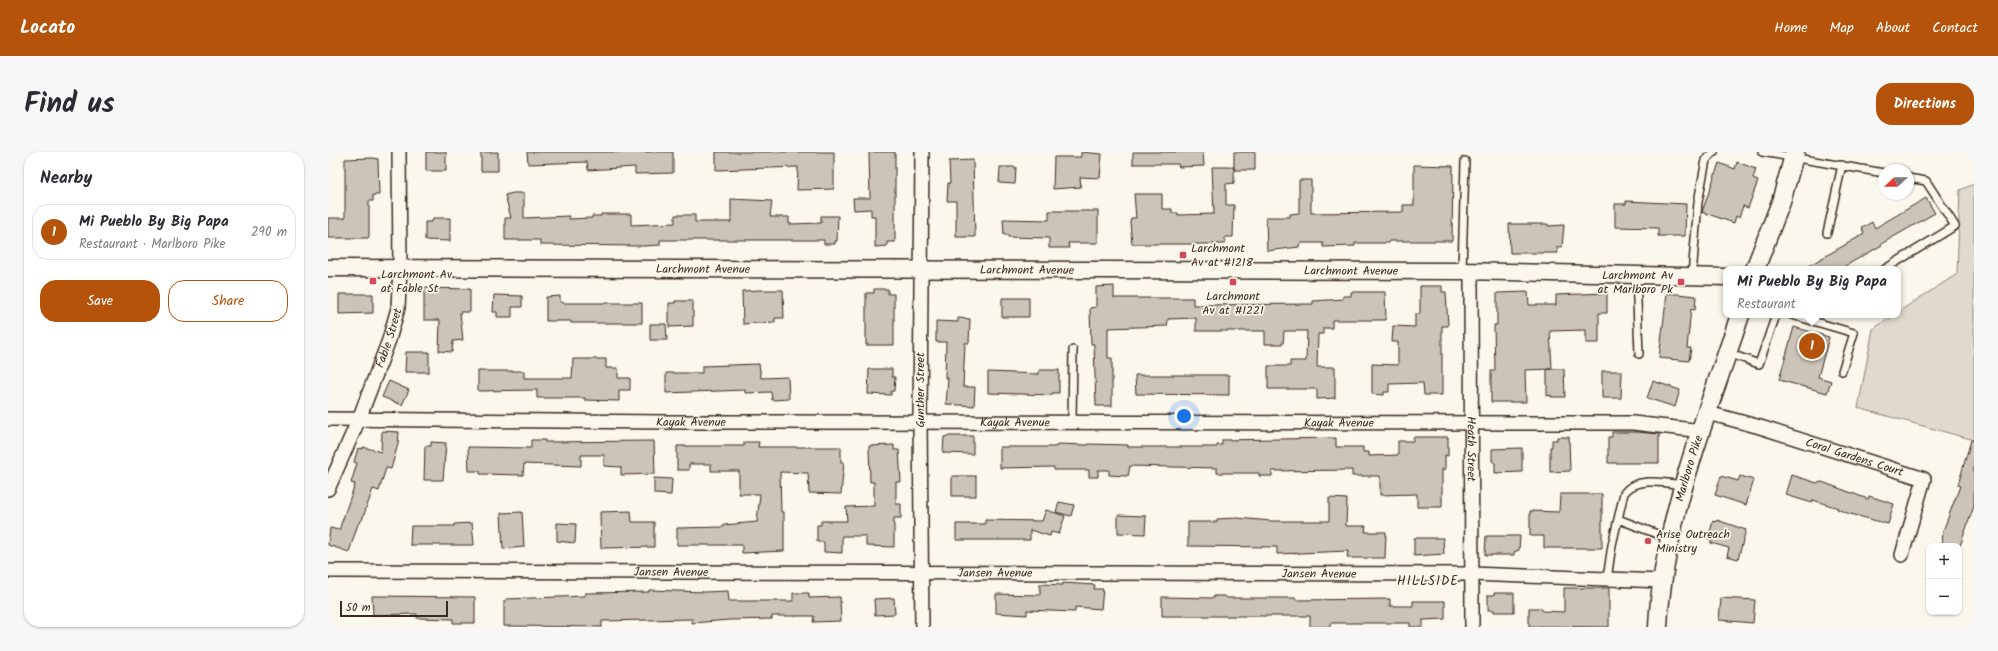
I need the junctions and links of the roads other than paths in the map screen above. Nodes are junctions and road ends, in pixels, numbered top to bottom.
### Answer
1 (399, 152) edge
2 (922, 152) edge
3 (1714, 152) edge
4 (1762, 152) edge
5 (1795, 154) edge
6 (1465, 161) dead end
7 (1842, 165) junction
8 (1878, 172) edge
9 (1914, 179) edge
10 (1827, 233) dead end
11 (1756, 266) edge
12 (1890, 266) edge
13 (328, 268) edge
14 (400, 268) junction
15 (921, 269) junction
16 (1466, 271) junction
17 (1636, 275) junction
18 (1692, 276) junction
19 (1723, 277) edge
20 (1739, 318) edge
21 (1775, 318) edge
22 (1802, 318) edge
23 (1073, 350) dead end
24 (1727, 353) junction
25 (1639, 354) dead end
26 (1842, 371) dead end
27 (1708, 413) junction
28 (328, 419) edge
29 (359, 419) junction
30 (920, 421) junction
31 (1072, 422) junction
32 (1471, 423) junction
33 (1702, 431) junction
34 (1685, 485) junction
35 (328, 490) edge
36 (1618, 519) junction
37 (1670, 539) junction
38 (1902, 555) dead end
39 (328, 570) edge
40 (922, 572) junction
41 (1471, 574) junction
42 (1607, 579) junction
43 (1663, 581) junction
44 (922, 627) edge
45 (1472, 627) edge
46 (1658, 627) edge

1 - 14 street, Fable Street
2 - 15 street, Gunther Street
3 - 18 lane
4 - 5 lane
5 - 7 lane
5 - 11 main road
6 - 16 lane
7 - 8 lane
7 - 10 lane
9 - 12 lane
13 - 14 street, Larchmont Avenue
14 - 15 street, Larchmont Avenue
14 - 29 street, Fable Street
15 - 16 street, Larchmont Avenue
15 - 30 street, Gunther Street
16 - 17 street, Larchmont Avenue
16 - 32 street, Heath Street
17 - 18 street, Larchmont Avenue
17 - 25 lane
18 - 19 street, Larchmont Avenue
20 - 24 main road, Marlboro Pike
21 - 24 lane
22 - 26 lane
23 - 31 lane
24 - 27 main road, Marlboro Pike
27 - 33 main road, Marlboro Pike
27 - 38 street, Coral Gardens Court
28 - 29 street, Kayak Avenue
29 - 30 street, Kayak Avenue
29 - 35 street, Fable Street
30 - 31 street, Kayak Avenue
30 - 40 street, Gunther Street
31 - 32 street, Kayak Avenue
32 - 33 street, Kayak Avenue
32 - 41 street, Heath Street
33 - 34 main road, Marlboro Pike
34 - 36 lane
34 - 37 main road, Marlboro Pike
36 - 37 lane
36 - 42 lane
37 - 43 main road, Marlboro Pike
39 - 40 street, Jansen Avenue
40 - 41 street, Jansen Avenue
40 - 44 street, Gunther Street
41 - 42 street, Jansen Avenue
41 - 45 street, Heath Street
42 - 43 street, Jansen Avenue
43 - 46 main road, Marlboro Pike

